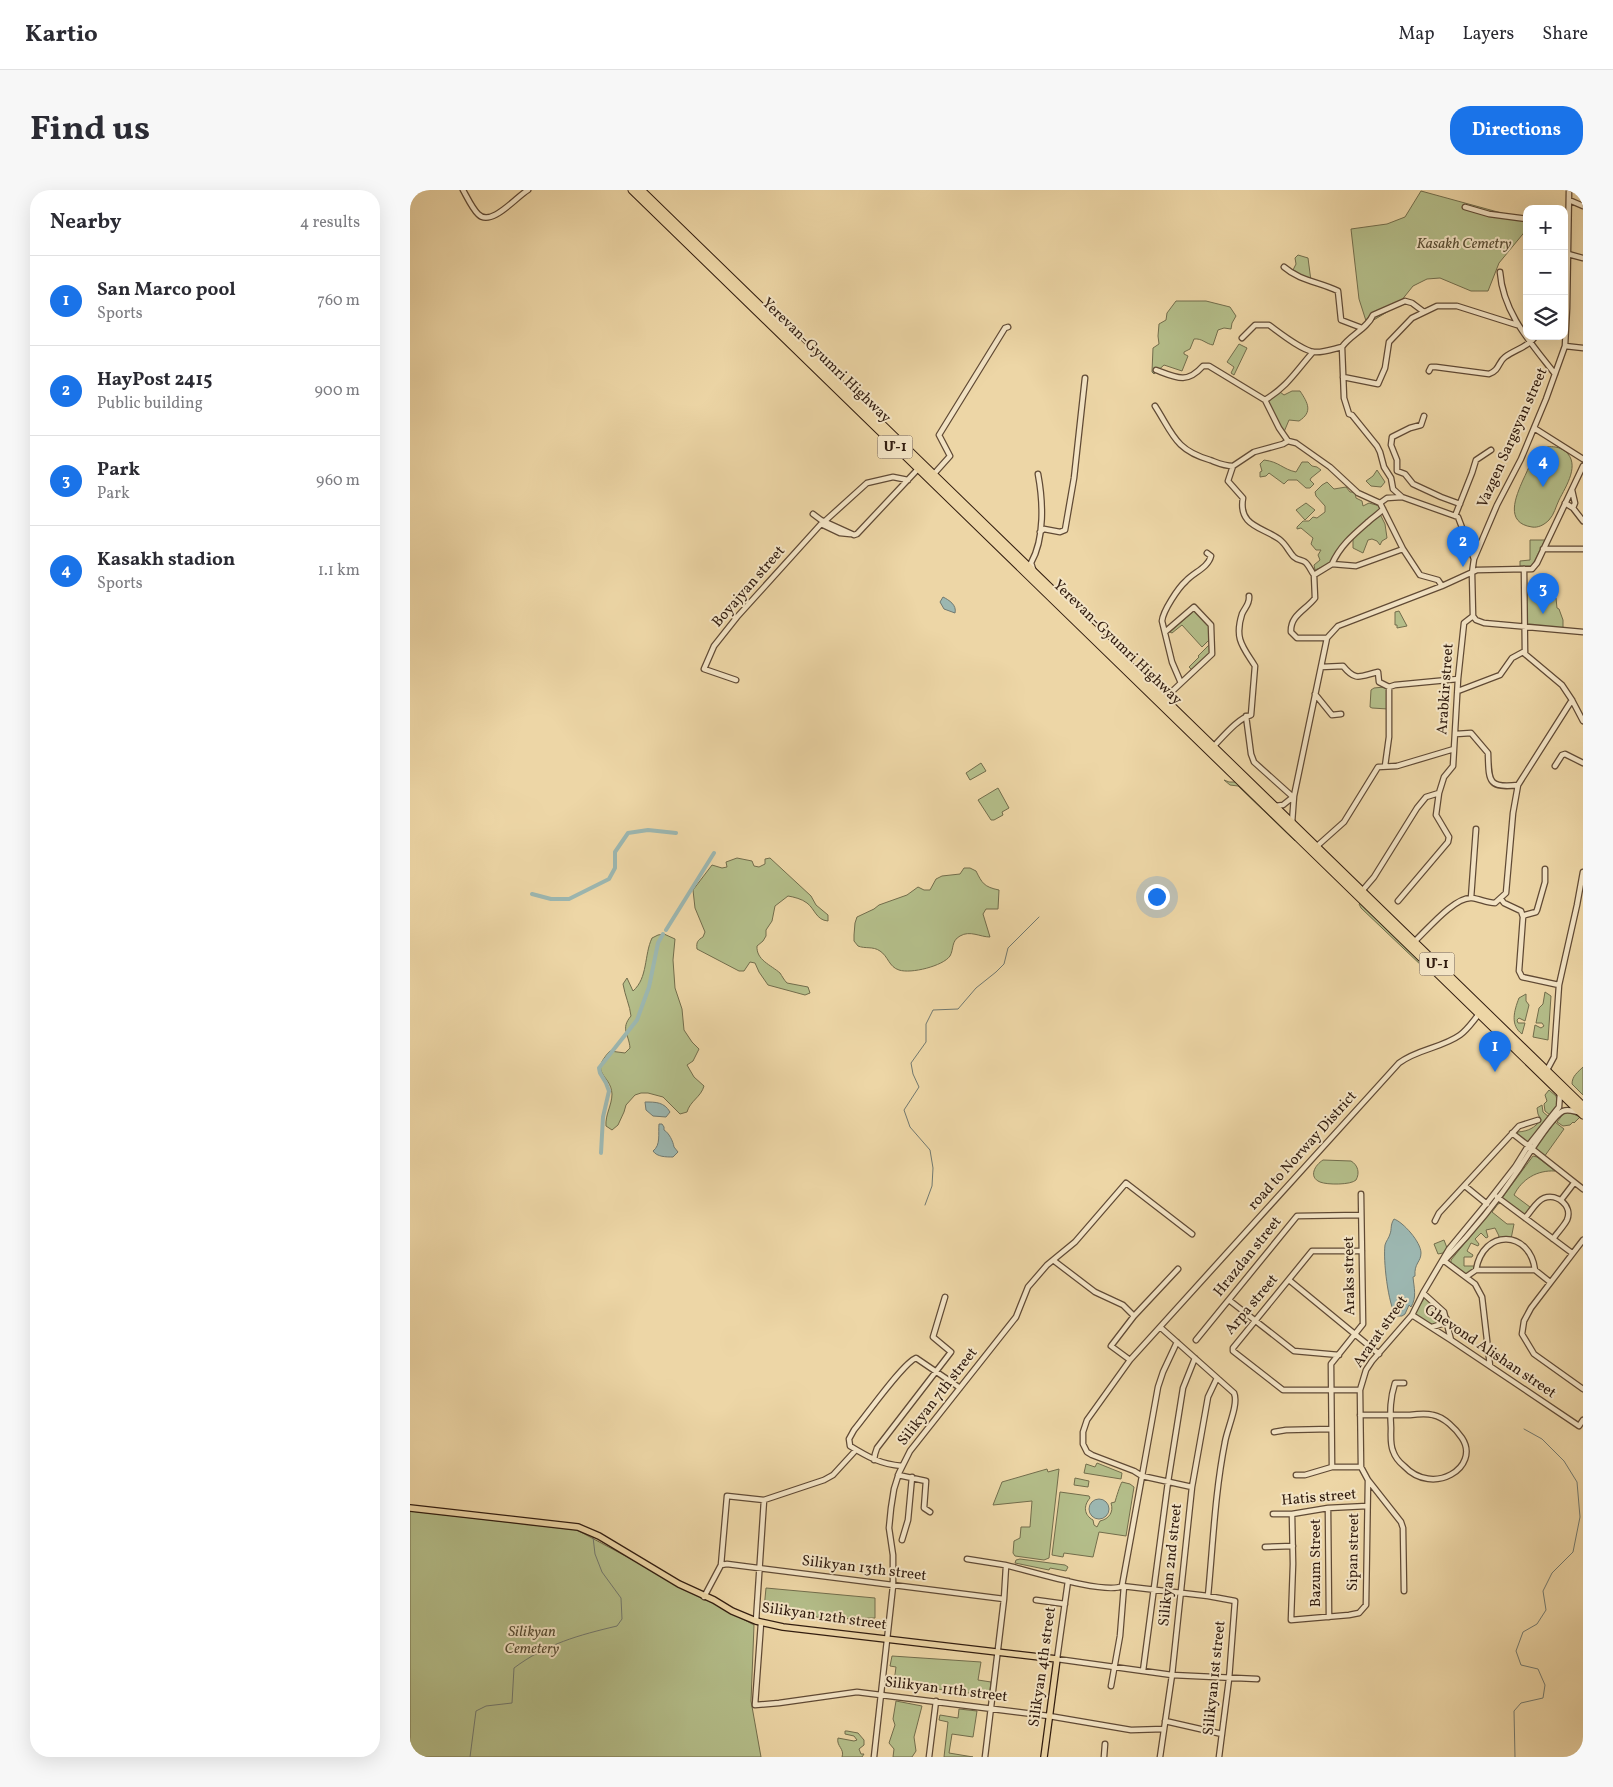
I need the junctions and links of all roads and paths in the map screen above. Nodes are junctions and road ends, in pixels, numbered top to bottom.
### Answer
1 (463, 190) edge
2 (528, 190) edge
3 (632, 190) edge
4 (640, 190) edge
5 (1569, 190) edge
6 (1569, 200) junction
7 (1583, 206) edge
8 (1465, 207) dead end
9 (1568, 211) edge
10 (1523, 218) edge
11 (1568, 254) edge
12 (1583, 258) edge
13 (1284, 267) dead end
14 (1500, 272) dead end
15 (1567, 295) edge
16 (1424, 312) junction
17 (1517, 325) junction
18 (1008, 328) dead end
19 (1362, 328) junction
20 (1242, 338) dead end
21 (1533, 340) edge
22 (1530, 344) junction
23 (1565, 346) junction
24 (1342, 347) junction
25 (1583, 348) edge
26 (1313, 352) junction
27 (1156, 370) dead end
28 (1429, 372) dead end
29 (1555, 374) junction
30 (1343, 377) junction
31 (1085, 378) dead end
32 (1265, 400) junction
33 (1156, 406) dead end
34 (1424, 416) dead end
35 (880, 428) junction
36 (1534, 428) junction
37 (1288, 441) junction
38 (1491, 450) dead end
39 (1583, 459) edge
40 (1233, 466) junction
41 (1583, 467) edge
42 (918, 469) junction
43 (1038, 474) dead end
44 (933, 475) junction
45 (908, 480) junction
46 (1572, 489) junction
47 (1402, 497) junction
48 (1380, 503) junction
49 (1565, 503) junction
50 (1460, 504) junction
51 (1573, 508) junction
52 (1383, 509) junction
53 (813, 514) dead end
54 (1455, 516) junction
55 (825, 521) junction
56 (1583, 521) edge
57 (1040, 532) junction
58 (850, 534) junction
59 (1403, 548) junction
60 (1583, 549) edge
61 (1543, 550) junction
62 (1207, 553) dead end
63 (1474, 559) junction
64 (1332, 564) junction
65 (1524, 569) junction
66 (1034, 573) junction
67 (1472, 573) junction
68 (1314, 575) junction
69 (1442, 586) junction
70 (1249, 596) dead end
71 (1473, 616) junction
72 (1524, 627) junction
73 (1166, 632) junction
74 (1583, 632) edge
75 (1327, 638) junction
76 (1524, 652) junction
77 (1321, 667) junction
78 (736, 680) dead end
79 (1458, 680) junction
80 (1181, 683) junction
81 (1389, 686) junction
82 (1458, 691) junction
83 (1315, 694) junction
84 (1162, 700) junction
85 (1572, 700) junction
86 (1342, 714) dead end
87 (1246, 716) junction
88 (1583, 721) edge
89 (1456, 734) junction
90 (1213, 747) junction
91 (1454, 749) junction
92 (1583, 763) edge
93 (1385, 766) junction
94 (1555, 766) dead end
95 (1518, 785) junction
96 (1439, 793) junction
97 (1293, 797) junction
98 (1275, 806) junction
99 (1292, 822) junction
100 (1476, 830) dead end
101 (1316, 846) junction
102 (1544, 869) dead end
103 (1583, 872) edge
104 (1362, 891) junction
105 (1472, 898) junction
106 (1501, 899) junction
107 (1398, 901) dead end
108 (1580, 906) edge
109 (1522, 917) junction
110 (1414, 942) junction
111 (1441, 973) junction
112 (1559, 985) junction
113 (1479, 1014) junction
114 (1536, 1064) junction
115 (1546, 1070) junction
116 (1559, 1092) junction
117 (1582, 1111) edge
118 (1538, 1120) dead end
119 (1512, 1134) junction
120 (1529, 1147) junction
121 (1574, 1183) junction
122 (1465, 1186) junction
123 (1583, 1189) edge
124 (1361, 1194) dead end
125 (1497, 1197) junction
126 (1561, 1200) junction
127 (1489, 1205) junction
128 (1361, 1215) junction
129 (1525, 1218) junction
130 (1435, 1221) dead end
131 (1192, 1234) dead end
132 (1553, 1239) junction
133 (1583, 1240) edge
134 (1362, 1251) junction
135 (1572, 1253) junction
136 (1052, 1260) junction
137 (1442, 1261) junction
138 (1178, 1269) dead end
139 (1476, 1270) junction
140 (1534, 1270) junction
141 (1466, 1277) junction
142 (1288, 1280) junction
143 (1550, 1282) junction
144 (1423, 1293) junction
145 (946, 1298) dead end
146 (1229, 1300) junction
147 (1412, 1315) junction
148 (1134, 1316) junction
149 (1446, 1318) junction
150 (1255, 1320) junction
151 (1160, 1327) junction
152 (1432, 1328) junction
153 (1356, 1334) junction
154 (1196, 1340) dead end
155 (1452, 1340) junction
156 (1177, 1342) junction
157 (1379, 1354) junction
158 (1339, 1355) junction
159 (1195, 1358) junction
160 (1130, 1360) junction
161 (1490, 1366) junction
162 (936, 1371) junction
163 (1217, 1378) junction
164 (1404, 1383) dead end
165 (960, 1388) junction
166 (1583, 1389) edge
167 (1360, 1390) junction
168 (1331, 1391) junction
169 (1360, 1415) junction
170 (1390, 1415) junction
171 (1583, 1420) edge
172 (1331, 1429) junction
173 (1274, 1432) dead end
174 (855, 1451) dead end
175 (874, 1460) junction
176 (902, 1466) junction
177 (1332, 1467) junction
178 (1361, 1467) junction
179 (898, 1475) junction
180 (1296, 1475) dead end
181 (1142, 1476) junction
182 (912, 1477) junction
183 (1368, 1480) junction
184 (1168, 1482) junction
185 (1192, 1488) junction
186 (764, 1500) junction
187 (1367, 1506) junction
188 (410, 1508) edge
189 (1328, 1508) junction
190 (930, 1512) dead end
191 (1273, 1514) dead end
192 (1292, 1514) junction
193 (902, 1540) dead end
194 (1265, 1546) dead end
195 (1293, 1546) junction
196 (967, 1558) dead end
197 (721, 1565) junction
198 (1006, 1566) junction
199 (759, 1568) junction
200 (1068, 1581) junction
201 (894, 1586) junction
202 (1123, 1586) junction
203 (1154, 1590) junction
204 (1404, 1591) dead end
205 (1180, 1593) junction
206 (1208, 1596) junction
207 (704, 1597) junction
208 (1004, 1599) junction
209 (1036, 1600) dead end
210 (1065, 1604) junction
211 (1329, 1618) junction
212 (758, 1622) junction
213 (887, 1638) junction
214 (998, 1652) junction
215 (1057, 1658) junction
216 (1114, 1667) junction
217 (1143, 1671) junction
218 (1172, 1675) junction
219 (1229, 1679) junction
220 (1258, 1679) dead end
221 (1111, 1686) dead end
222 (880, 1695) junction
223 (936, 1701) junction
224 (991, 1708) junction
225 (1049, 1716) junction
226 (1165, 1721) junction
227 (1164, 1729) junction
228 (1222, 1734) junction
229 (1105, 1744) dead end
230 (874, 1757) edge
231 (929, 1757) edge
232 (985, 1757) edge
233 (1044, 1757) edge
234 (1104, 1757) edge
235 (1160, 1757) edge
236 (1219, 1757) edge

1 - 2 street
3 - 35 highway, Yerevan-Gyumri Highway / Մ-1
4 - 35 highway, Yerevan-Gyumri Highway / Մ-1
5 - 6 street, Vazgen Sargsyan street
6 - 7 street
6 - 9 street, Vazgen Sargsyan street
8 - 10 street
11 - 12 street
13 - 19 street
14 - 17 street
15 - 23 street, Vazgen Sargsyan street
16 - 17 street
16 - 19 street
16 - 30 street
17 - 22 street
18 - 44 street
19 - 24 street
20 - 26 street
21 - 22 street
22 - 28 street
22 - 29 street
23 - 25 street
23 - 29 street, Vazgen Sargsyan street
24 - 26 street
24 - 30 street
26 - 32 street
27 - 32 street
29 - 36 street, Vazgen Sargsyan street
30 - 47 street
31 - 57 street
32 - 37 street
33 - 40 street
34 - 50 street
35 - 42 highway, Yerevan-Gyumri Highway / Մ-1
35 - 44 highway, Yerevan-Gyumri Highway / Մ-1
36 - 39 street
36 - 63 street, Vazgen Sargsyan street
37 - 40 street
37 - 48 street
38 - 50 street
40 - 68 street
41 - 46 street
42 - 45 street
42 - 84 highway, Yerevan-Gyumri Highway / Մ-1
43 - 57 street
44 - 66 highway, Yerevan-Gyumri Highway / Մ-1
45 - 55 street
45 - 58 street
46 - 49 street
46 - 51 street
47 - 48 street
47 - 54 street
48 - 52 street
49 - 51 street
49 - 61 street
50 - 54 street
51 - 56 street
52 - 59 street
52 - 64 street
53 - 55 street
54 - 63 street
55 - 58 street
57 - 66 street
58 - 78 street, Boyajyan street
59 - 64 street
59 - 69 street
60 - 61 street
61 - 65 street
62 - 73 street
63 - 67 street, Vazgen Sargsyan street
64 - 68 street
65 - 67 street
65 - 72 street
66 - 84 highway, Yerevan-Gyumri Highway / Մ-1
67 - 69 street
67 - 71 street, Arabkir street
68 - 75 street
69 - 75 street
70 - 87 street
71 - 72 street
71 - 79 street, Arabkir street
72 - 74 street
72 - 76 street
73 - 80 street
73 - 80 street
75 - 77 street
76 - 82 street
76 - 85 street
77 - 81 street
77 - 83 street
79 - 81 street
79 - 82 street, Arabkir street
80 - 84 street
81 - 93 street
82 - 89 street, Arabkir street
83 - 86 street
83 - 97 street
84 - 90 highway, Yerevan-Gyumri Highway / Մ-1
84 - 111 highway, Yerevan-Gyumri Highway / Մ-1
85 - 88 street
85 - 95 street
87 - 90 street
87 - 97 street
89 - 91 street, Arabkir street
89 - 95 street
90 - 98 highway, Yerevan-Gyumri Highway / Մ-1
91 - 93 street, Arabkir street
91 - 96 street
92 - 94 street
93 - 101 street
95 - 106 street
96 - 104 street
96 - 107 street
97 - 98 street
97 - 99 street
98 - 99 highway, Yerevan-Gyumri Highway / Մ-1
99 - 101 highway, Yerevan-Gyumri Highway / Մ-1
100 - 105 street
101 - 104 highway, Yerevan-Gyumri Highway / Մ-1
102 - 109 street
103 - 108 street
104 - 110 highway, Yerevan-Gyumri Highway / Մ-1
105 - 106 street
105 - 110 street
106 - 109 street
108 - 112 street
109 - 112 street
110 - 111 highway, Yerevan-Gyumri Highway / Մ-1
111 - 113 highway, Yerevan-Gyumri Highway / Մ-1
111 - 114 highway, Yerevan-Gyumri Highway / Մ-1
112 - 115 street
113 - 114 highway, Yerevan-Gyumri Highway / Մ-1
113 - 151 street, road to Norway District
114 - 115 highway, Yerevan-Gyumri Highway / Մ-1
114 - 116 highway, Yerevan-Gyumri Highway / Մ-1
115 - 117 highway, Yerevan-Gyumri Highway / Մ-1
116 - 117 highway, Yerevan-Gyumri Highway / Մ-1
116 - 120 street, Ararat street
117 - 120 street, Ararat street
118 - 119 street
119 - 120 street
119 - 122 street
120 - 121 street
120 - 125 street, Ararat street
120 - 127 street, Ararat street
121 - 123 street
121 - 126 street
122 - 127 street
122 - 130 street
124 - 128 street, Araks street
125 - 127 street, Ararat street
125 - 129 street
126 - 129 street
126 - 132 street
127 - 137 street, Ararat street
128 - 134 street, Araks street
128 - 146 street, Hrazdan street
129 - 132 street
131 - 136 street, Silikyan 7th street
132 - 135 street
133 - 135 street
134 - 142 street, Arpa street
134 - 153 street, Araks street
135 - 143 street
136 - 148 street
136 - 165 street, Silikyan 7th street
137 - 141 street
137 - 144 street, Ararat street
138 - 148 street
139 - 140 street
139 - 140 street
139 - 141 street
140 - 143 street
141 - 161 street
142 - 150 street, Arpa street
142 - 153 street
143 - 166 street
144 - 147 street, Ararat street
144 - 149 street
145 - 162 street
146 - 150 street
146 - 154 street, Hrazdan street
147 - 152 street, Ghevond Alishan street
147 - 157 street, Ararat street
148 - 160 street
149 - 152 street
149 - 155 street
150 - 158 street
150 - 168 street, Arpa street
151 - 156 street
151 - 160 street, road to Norway District
152 - 155 street, Ghevond Alishan street
153 - 157 street
153 - 158 street, Araks street
155 - 161 street, Ghevond Alishan street
156 - 159 street
156 - 181 street
157 - 167 street, Ararat street
158 - 168 street, Araks street
159 - 163 street
159 - 184 street
160 - 181 street, road to Norway District
161 - 171 street, Ghevond Alishan street
162 - 165 street
162 - 175 street
162 - 175 street
163 - 185 street, Silikyan 2nd street
163 - 206 street
164 - 170 street
165 - 176 street, Silikyan 7th street
167 - 168 street, Arpa street
167 - 169 street, Ararat street
168 - 172 street, Araks street
169 - 170 street
169 - 178 street, Ararat street
170 - 170 street
172 - 173 street
172 - 177 street, Araks street
174 - 186 street
175 - 176 street
176 - 179 street, Silikyan 7th street
177 - 178 street
177 - 180 street
178 - 183 street, Ararat street
179 - 182 street
179 - 201 street, Silikyan 7th street
181 - 184 street, road to Norway District
181 - 202 street
182 - 190 street
182 - 193 street
183 - 187 street, Sipan street
183 - 204 street, Ararat street
184 - 185 street, road to Norway District
184 - 203 street
185 - 205 street, Silikyan 2nd street
186 - 197 street
186 - 199 street
187 - 189 street, Hatis street
187 - 211 street, Sipan street
188 - 207 main road, Silikyan 12th street
189 - 192 street, Hatis street
189 - 211 street, Bazum Street
191 - 192 street, Hatis street
192 - 195 street
194 - 195 street
195 - 211 street, Sipan street
196 - 198 street
197 - 199 street, Silikyan 13th street
197 - 207 street
198 - 200 street
198 - 208 street
199 - 201 street, Silikyan 13th street
199 - 212 street
200 - 202 street
200 - 210 street, Silikyan 4th street
201 - 208 street, Silikyan 13th street
201 - 213 street, Silikyan 7th street
202 - 203 street
202 - 216 street
203 - 205 street
203 - 217 street
205 - 206 street
205 - 218 street, Silikyan 2nd street
206 - 219 street, Silikyan 1st street
207 - 212 main road, Silikyan 12th street
208 - 214 street
209 - 210 street
210 - 215 street, Silikyan 4th street
212 - 213 main road, Silikyan 12th street
212 - 222 street, Silikyan 11th street
213 - 214 main road, Silikyan 12th street
213 - 222 street, Silikyan 7th street
214 - 215 main road, Silikyan 12th street
214 - 224 street
215 - 216 street, Silikyan 12th street
215 - 225 main road, Silikyan 4th street
216 - 217 street, Silikyan 12th street
216 - 221 street
217 - 218 street, Silikyan 12th street
218 - 219 street, Silikyan 12th street
218 - 226 street, Silikyan 2nd street
219 - 220 street, Silikyan 12th street
219 - 228 street, Silikyan 1st street
222 - 223 street, Silikyan 11th street
222 - 230 street, Silikyan 7th street
223 - 224 street, Silikyan 11th street
223 - 231 street
224 - 225 street, Silikyan 11th street
224 - 232 street
225 - 227 street, Silikyan 11th street
225 - 233 main road, Silikyan 4th street
226 - 227 street, Silikyan 2nd street
226 - 228 street
227 - 235 street, Silikyan 2nd street
228 - 236 street, Silikyan 1st street
229 - 234 street

